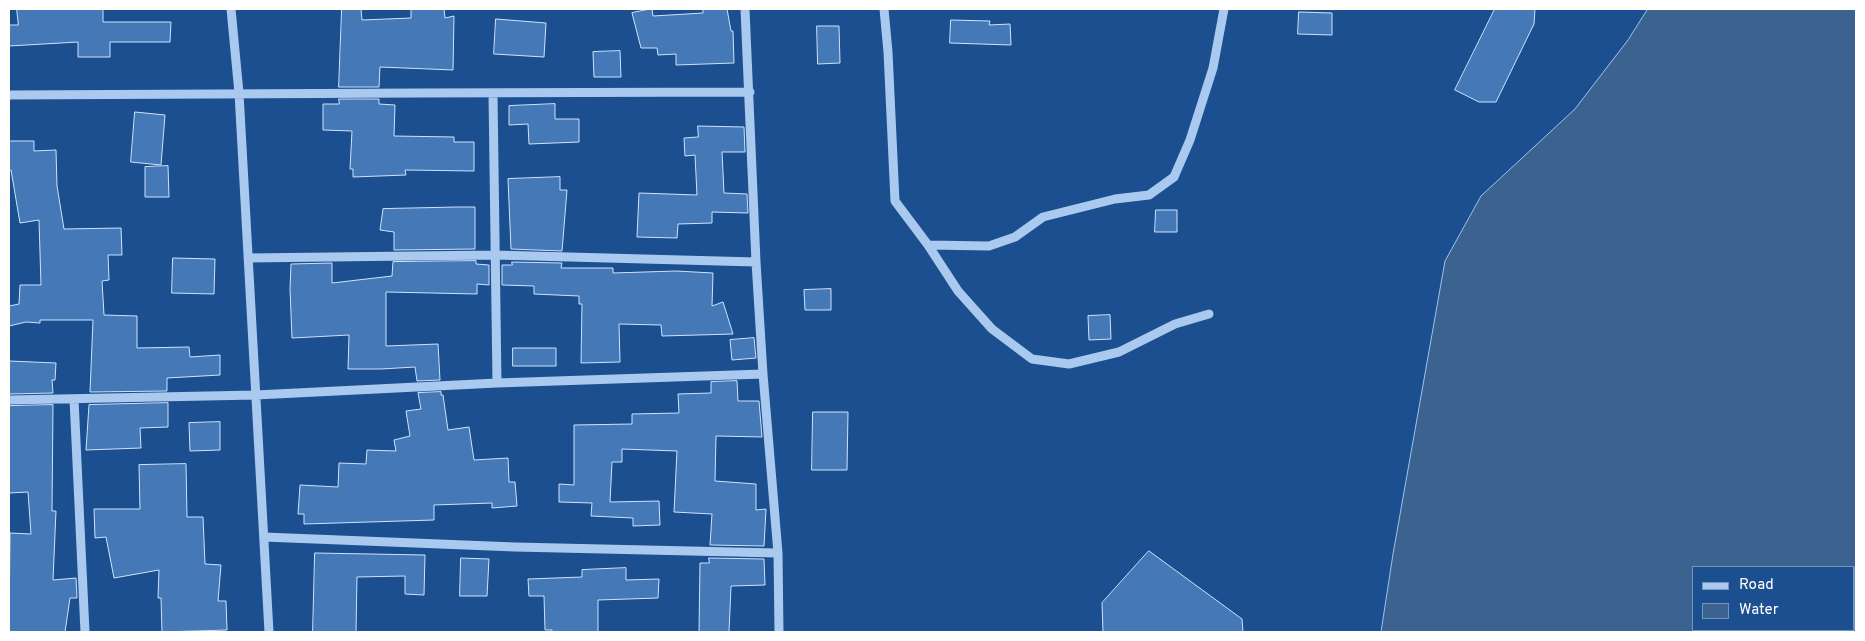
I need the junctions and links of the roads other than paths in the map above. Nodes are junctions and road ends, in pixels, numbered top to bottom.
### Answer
1 (231, 9) edge
2 (746, 9) edge
3 (884, 9) edge
4 (1224, 9) edge
5 (750, 92) junction
6 (239, 93) junction
7 (493, 94) junction
8 (9, 95) edge
9 (928, 245) junction
10 (495, 255) junction
11 (248, 258) junction
12 (756, 262) junction
13 (1209, 314) dead end
14 (763, 374) junction
15 (497, 383) junction
16 (256, 395) junction
17 (9, 400) edge
18 (74, 400) junction
19 (264, 537) junction
20 (778, 553) junction
21 (85, 632) edge
22 (269, 632) edge
23 (779, 632) edge

1 - 6 street
2 - 5 street
3 - 9 street
4 - 9 street
5 - 7 street
5 - 12 street
6 - 7 street
6 - 8 street
6 - 11 street
7 - 10 street
9 - 13 street
10 - 11 street
10 - 12 street
10 - 15 street
11 - 16 street
12 - 14 street
14 - 15 street
14 - 20 street
15 - 16 street
16 - 18 street
16 - 19 street
17 - 18 street
18 - 21 street
19 - 20 street
19 - 22 street
20 - 23 street

